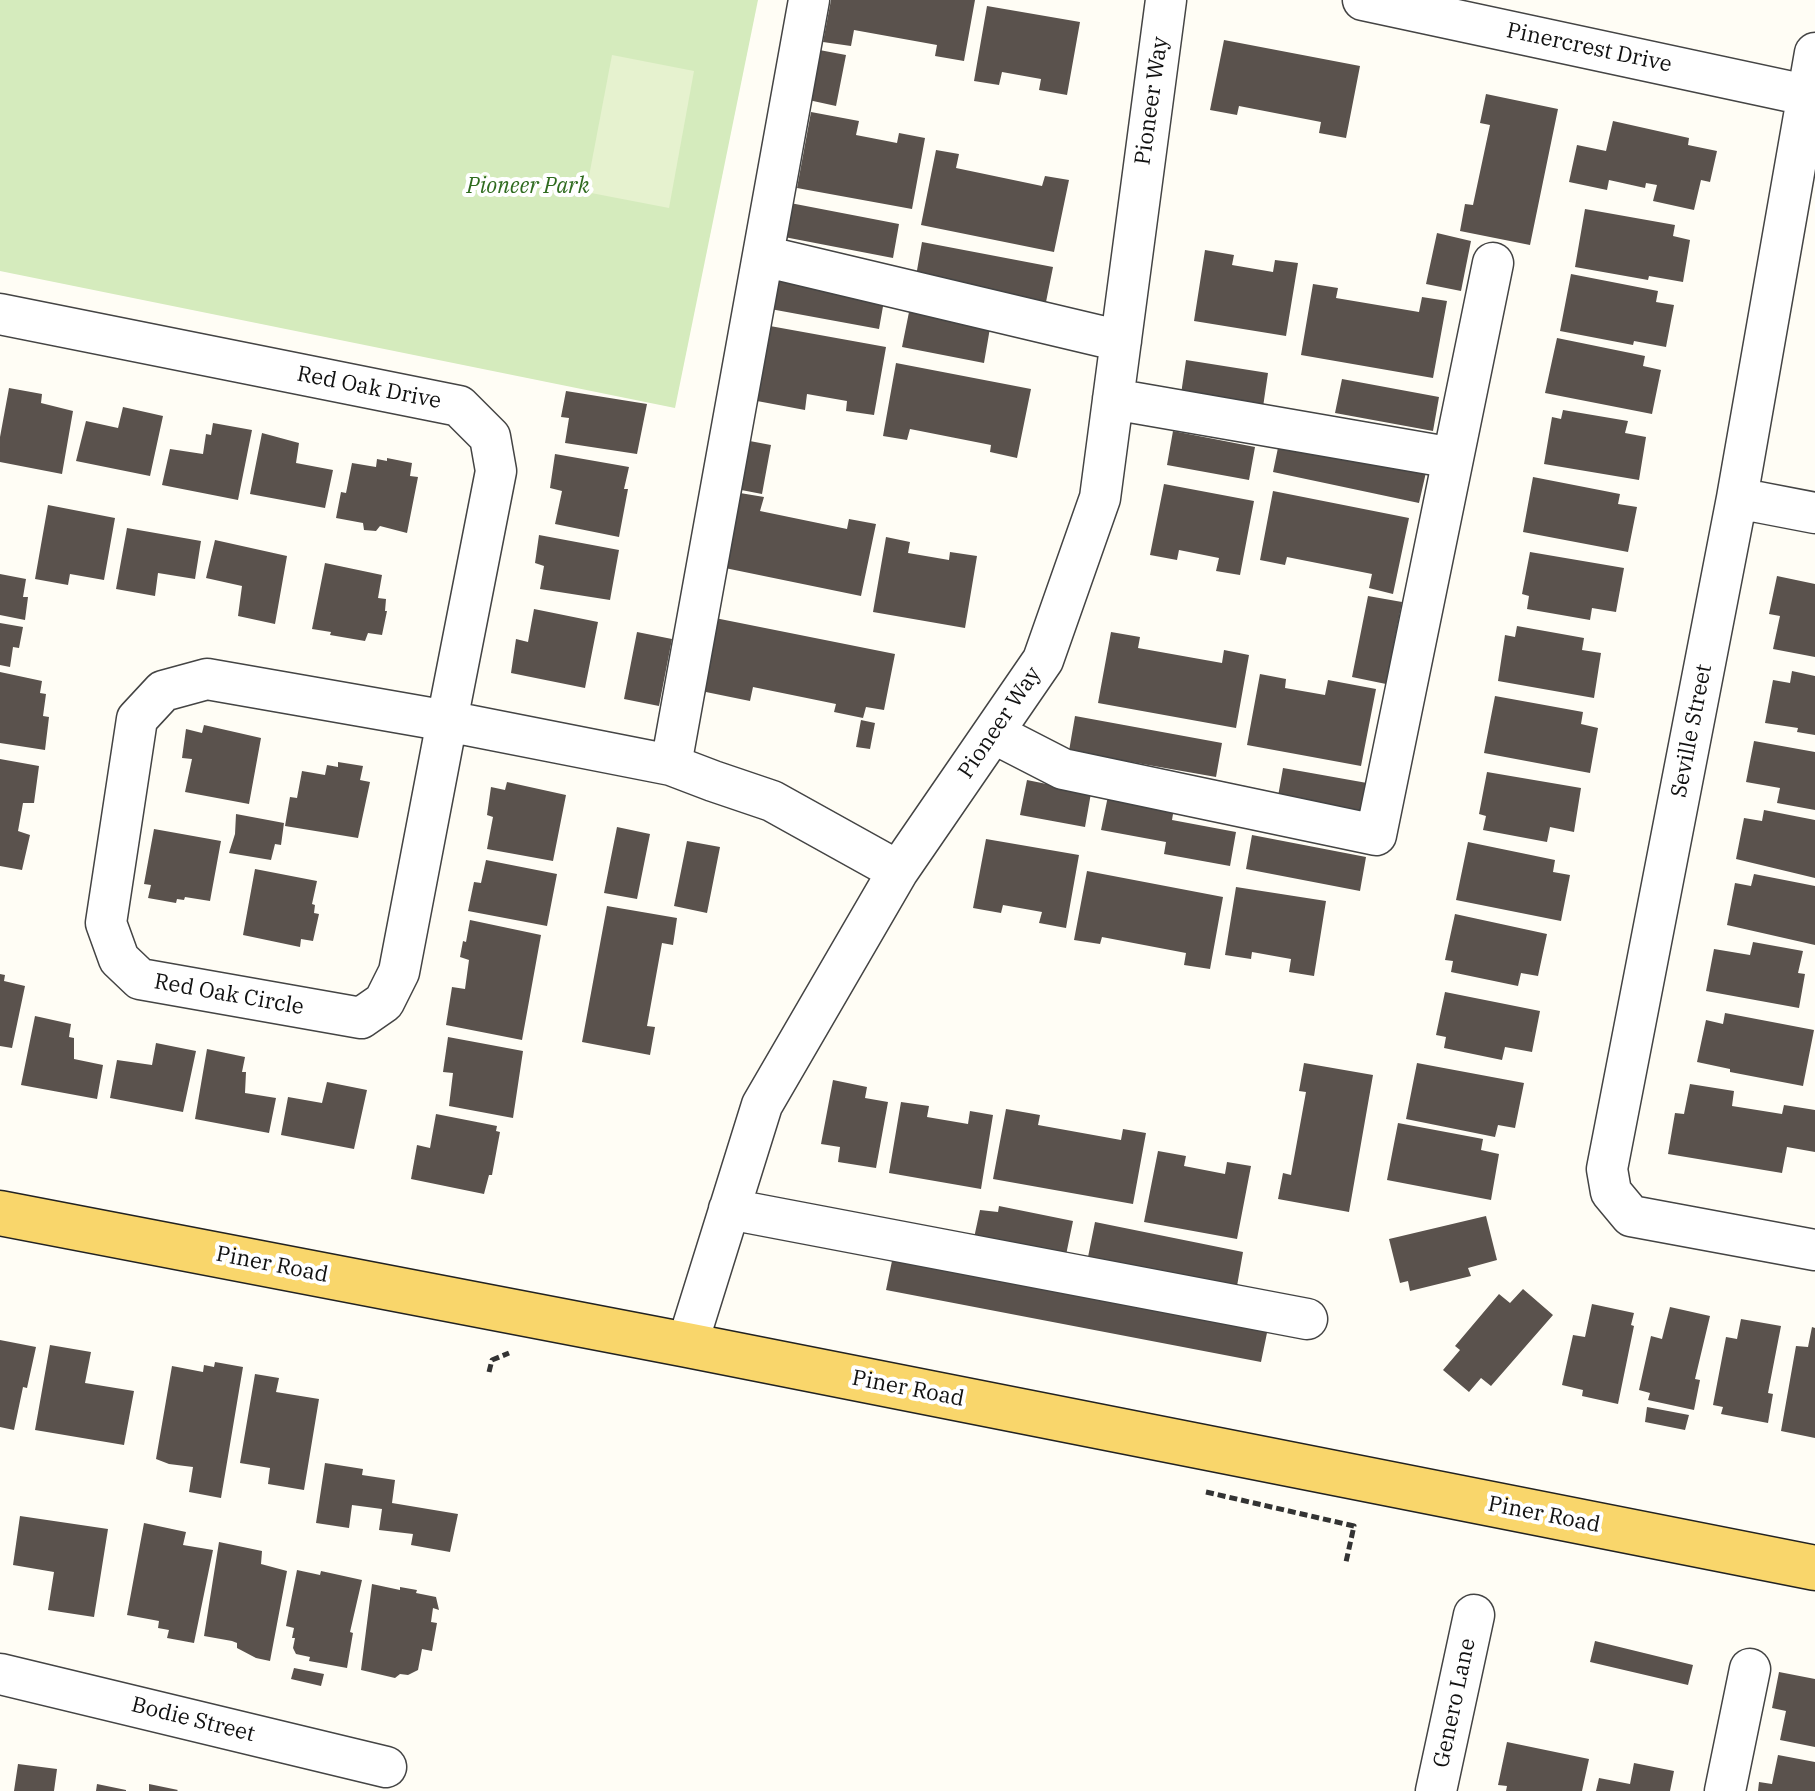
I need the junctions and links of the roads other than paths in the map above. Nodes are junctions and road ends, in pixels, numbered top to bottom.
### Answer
1 (809, 0) edge
2 (1166, 0) edge
3 (1363, 0) edge
4 (1815, 53) edge
5 (1811, 96) edge
6 (763, 256) junction
7 (1493, 263) dead end
8 (0, 314) edge
9 (1121, 341) junction
10 (1113, 399) junction
11 (1453, 458) junction
12 (1737, 498) junction
13 (1815, 513) edge
14 (447, 721) junction
15 (993, 733) junction
16 (671, 765) junction
17 (898, 871) junction
18 (729, 1209) junction
19 (0, 1213) edge
20 (1815, 1250) edge
21 (1307, 1319) dead end
22 (687, 1345) junction
23 (1815, 1568) edge
24 (1474, 1615) dead end
25 (1750, 1669) dead end
26 (0, 1674) edge
27 (386, 1767) dead end
28 (1436, 1791) edge
29 (1725, 1791) edge

1 - 6 street
2 - 9 street, Pioneer Way
3 - 5 street, Pinercrest Drive
4 - 5 street, Seville Street
5 - 12 street, Seville Street
6 - 9 street
6 - 16 street
7 - 11 street
8 - 14 street, Red Oak Drive
9 - 10 street, Pioneer Way
10 - 11 street
10 - 15 street, Pioneer Way
11 - 15 street
12 - 13 street
12 - 20 street, Seville Street
14 - 14 street, Red Oak Circle
14 - 16 street, Red Oak Circle
15 - 17 street, Pioneer Way
16 - 17 street, Red Oak Circle
17 - 18 street, Pioneer Way
18 - 21 street
18 - 22 street, Pioneer Way
19 - 22 main road, Piner Road
22 - 23 main road, Piner Road
24 - 28 street, Genero Lane
25 - 29 street
26 - 27 street, Bodie Street

